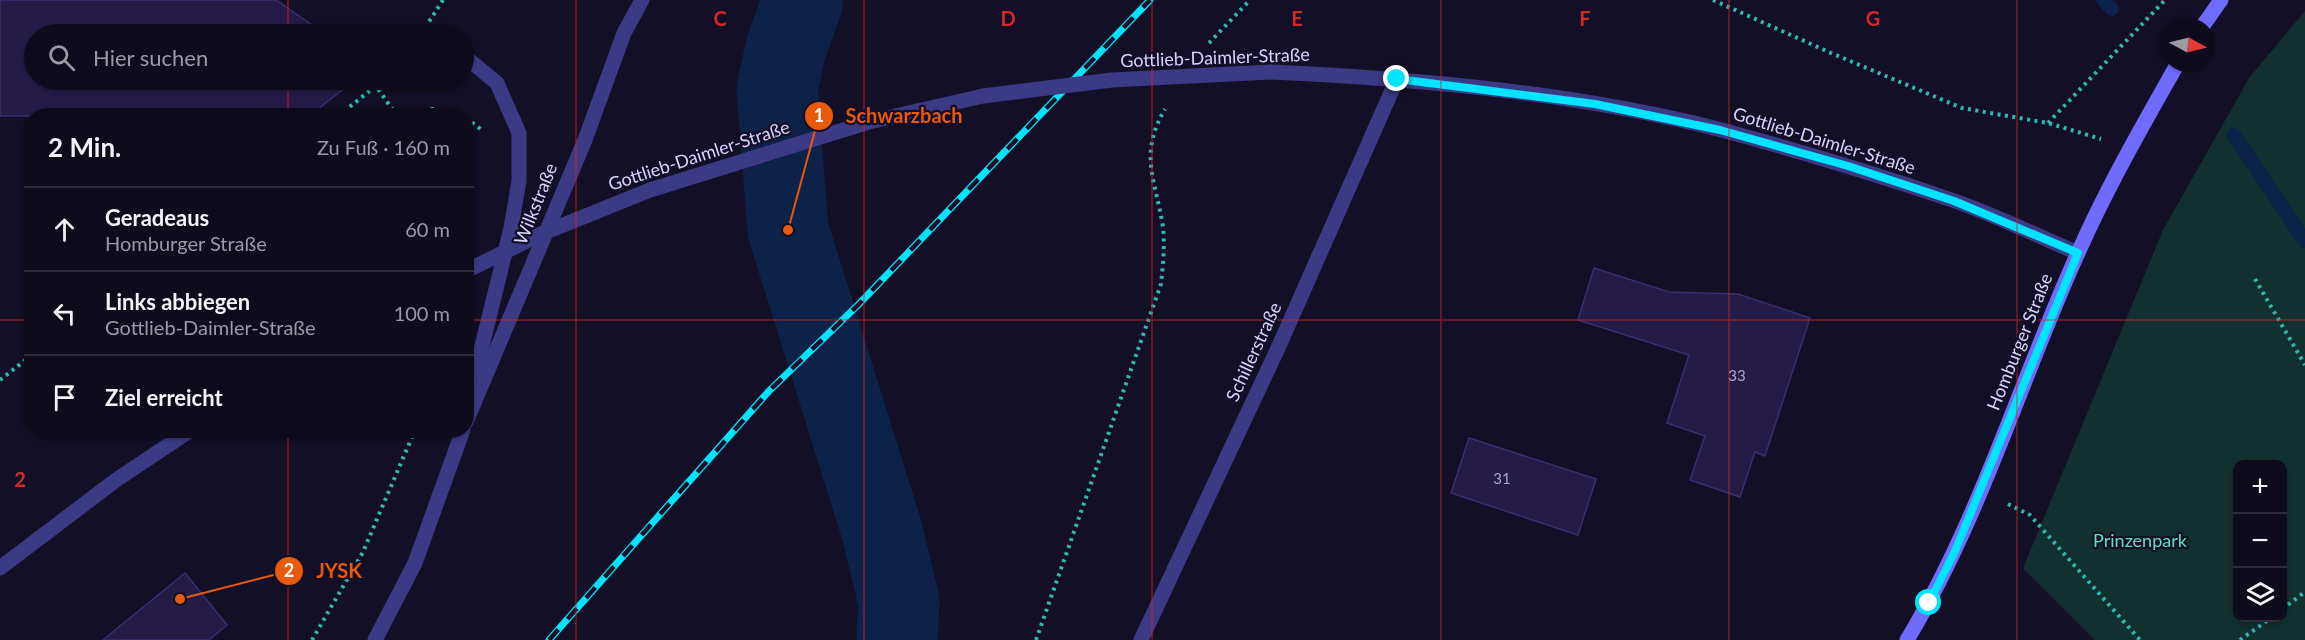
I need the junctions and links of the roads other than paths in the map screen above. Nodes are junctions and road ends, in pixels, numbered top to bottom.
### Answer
1 (642, 0) edge
2 (2221, 0) edge
3 (2208, 18) edge
4 (474, 64) edge
5 (2173, 72) edge
6 (1397, 79) junction
7 (2078, 253) junction
8 (474, 267) edge
9 (474, 378) edge
10 (474, 403) edge
11 (179, 438) edge
12 (459, 438) edge
13 (0, 568) edge
14 (375, 640) edge
15 (1141, 640) edge
16 (1907, 640) edge

1 - 10 street, Wilkstraße
2 - 3 main road
4 - 9 street
5 - 7 main road, Homburger Straße
6 - 7 street, Gottlieb-Daimler-Straße
6 - 8 street, Gottlieb-Daimler-Straße, bridge
6 - 15 street, Schillerstraße
7 - 16 main road, Homburger Straße
11 - 13 street
12 - 14 street

